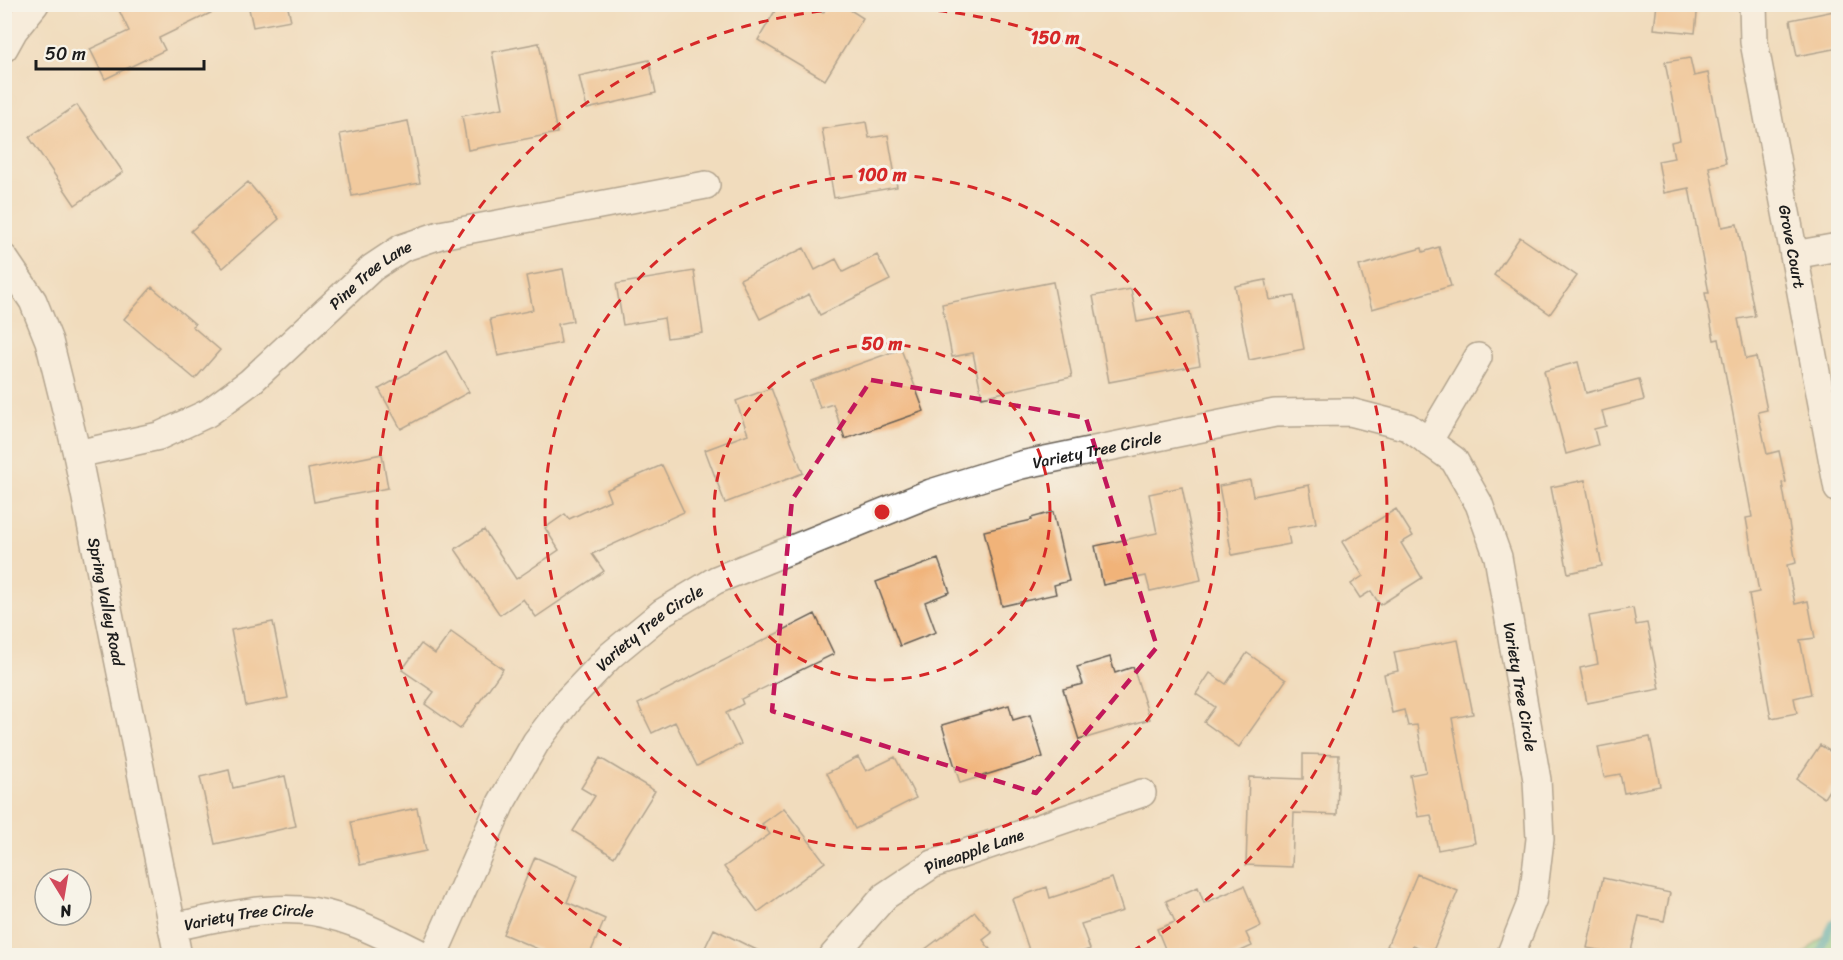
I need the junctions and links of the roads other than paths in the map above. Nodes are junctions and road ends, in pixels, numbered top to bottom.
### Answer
1 (34, 4) edge
2 (1753, 4) edge
3 (4, 48) edge
4 (706, 185) dead end
5 (1839, 247) edge
6 (1794, 255) junction
7 (4, 258) edge
8 (1478, 357) dead end
9 (1428, 442) junction
10 (77, 454) junction
11 (1839, 489) edge
12 (1142, 793) dead end
13 (172, 927) junction
14 (178, 956) edge
15 (424, 956) edge
16 (433, 956) edge
17 (833, 956) edge
18 (1510, 956) edge

1 - 3 street
2 - 6 street, Grove Court
4 - 10 street, Pine Tree Lane
5 - 6 street
6 - 11 street, Grove Court
7 - 10 street, Spring Valley Road
8 - 9 street
9 - 16 street, Variety Tree Circle
9 - 18 street, Variety Tree Circle
10 - 13 street, Spring Valley Road
12 - 17 street, Pineapple Lane
13 - 14 street, Spring Valley Road
13 - 15 street, Variety Tree Circle

